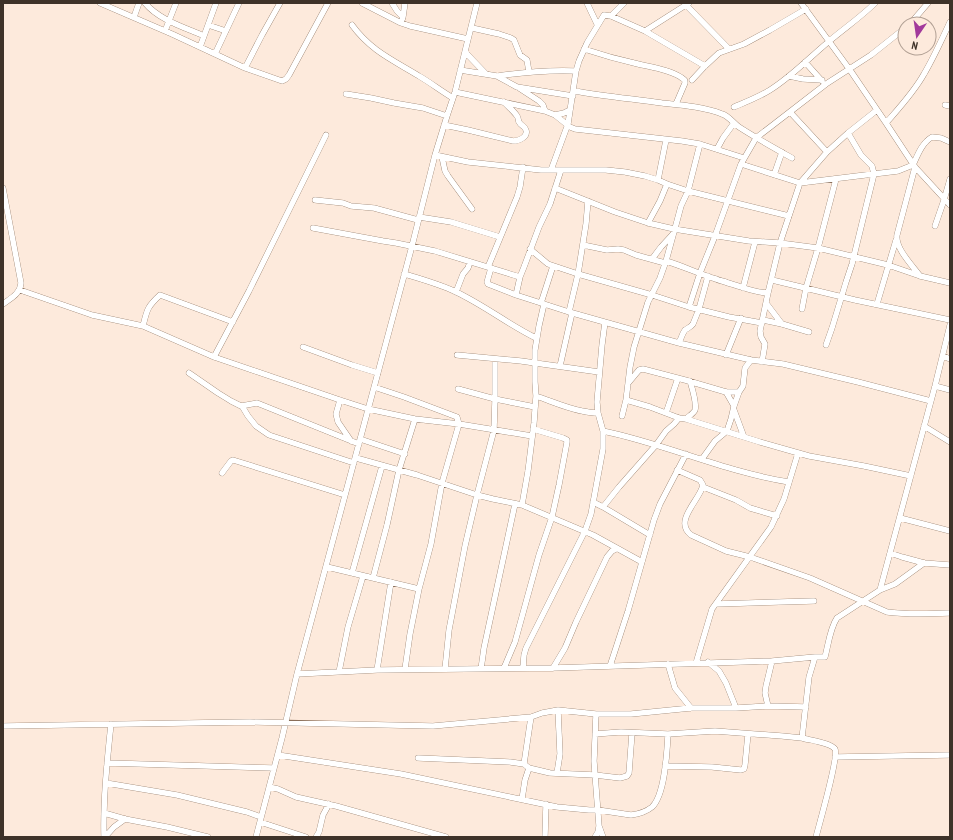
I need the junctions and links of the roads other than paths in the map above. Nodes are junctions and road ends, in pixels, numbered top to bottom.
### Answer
1 (100, 3) edge
2 (139, 3) edge
3 (145, 3) edge
4 (176, 3) edge
5 (216, 3) edge
6 (239, 3) edge
7 (280, 3) edge
8 (328, 3) edge
9 (362, 3) edge
10 (392, 3) edge
11 (405, 3) edge
12 (477, 3) edge
13 (587, 3) edge
14 (624, 3) edge
15 (801, 3) edge
16 (875, 3) edge
17 (928, 3) edge
18 (688, 4) edge
19 (806, 9) junction
20 (591, 11) junction
21 (604, 15) junction
22 (611, 16) junction
23 (917, 16) edge
24 (134, 18) junction
25 (169, 20) junction
26 (402, 20) junction
27 (950, 22) edge
28 (597, 24) junction
29 (208, 25) junction
30 (352, 25) dead end
31 (472, 28) junction
32 (948, 30) edge
33 (165, 31) junction
34 (226, 31) junction
35 (645, 31) junction
36 (897, 34) edge
37 (204, 36) junction
38 (468, 39) junction
39 (829, 41) junction
40 (200, 47) junction
41 (584, 49) junction
42 (729, 50) junction
43 (464, 52) junction
44 (215, 54) junction
45 (805, 62) junction
46 (705, 66) junction
47 (245, 68) junction
48 (460, 70) junction
49 (850, 70) junction
50 (576, 71) junction
51 (529, 72) junction
52 (486, 74) junction
53 (497, 76) junction
54 (789, 76) junction
55 (692, 80) dead end
56 (824, 82) junction
57 (518, 86) junction
58 (346, 94) dead end
59 (573, 94) junction
60 (454, 95) junction
61 (504, 102) junction
62 (676, 104) junction
63 (734, 107) dead end
64 (570, 110) junction
65 (877, 110) junction
66 (545, 111) junction
67 (790, 112) junction
68 (555, 115) junction
69 (447, 116) junction
70 (734, 123) junction
71 (886, 123) junction
72 (568, 124) junction
73 (444, 125) junction
74 (848, 134) junction
75 (326, 135) dead end
76 (756, 138) junction
77 (666, 140) junction
78 (950, 142) edge
79 (700, 144) junction
80 (717, 149) junction
81 (782, 152) junction
82 (827, 152) junction
83 (435, 155) junction
84 (442, 157) junction
85 (744, 158) junction
86 (792, 158) dead end
87 (741, 164) junction
88 (914, 166) junction
89 (522, 167) junction
90 (551, 170) junction
91 (560, 170) junction
92 (774, 174) junction
93 (874, 174) junction
94 (836, 179) junction
95 (950, 179) edge
96 (658, 180) junction
97 (800, 183) junction
98 (667, 184) junction
99 (3, 188) edge
100 (555, 188) junction
101 (688, 191) junction
102 (315, 200) dead end
103 (727, 200) junction
104 (944, 200) junction
105 (588, 201) junction
106 (950, 205) edge
107 (472, 209) dead end
108 (789, 216) junction
109 (419, 218) junction
110 (648, 224) junction
111 (935, 226) dead end
112 (313, 228) dead end
113 (674, 232) junction
114 (715, 236) junction
115 (500, 237) junction
116 (896, 240) junction
117 (755, 242) junction
118 (780, 243) junction
119 (583, 245) junction
120 (412, 246) junction
121 (818, 248) junction
122 (530, 249) junction
123 (854, 257) junction
124 (652, 259) junction
125 (470, 262) junction
126 (666, 262) junction
127 (888, 265) junction
128 (553, 266) junction
129 (490, 267) junction
130 (700, 273) junction
131 (404, 274) junction
132 (578, 274) junction
133 (708, 276) junction
134 (920, 276) junction
135 (520, 277) junction
136 (772, 280) junction
137 (950, 283) edge
138 (743, 288) junction
139 (806, 288) junction
140 (20, 290) junction
141 (456, 292) junction
142 (768, 293) junction
143 (516, 295) junction
144 (652, 295) junction
145 (842, 297) junction
146 (543, 303) junction
147 (766, 303) junction
148 (3, 304) edge
149 (877, 304) junction
150 (689, 307) junction
151 (802, 308) dead end
152 (699, 309) junction
153 (570, 312) junction
154 (741, 318) junction
155 (950, 320) edge
156 (233, 322) junction
157 (606, 322) junction
158 (762, 322) junction
159 (782, 324) junction
160 (143, 326) junction
161 (950, 326) edge
162 (639, 331) junction
163 (809, 332) dead end
164 (536, 338) junction
165 (679, 343) junction
166 (826, 345) dead end
167 (303, 347) dead end
168 (457, 354) dead end
169 (726, 355) junction
170 (943, 356) junction
171 (214, 357) junction
172 (494, 359) junction
173 (950, 359) edge
174 (751, 360) junction
175 (762, 362) junction
176 (534, 363) junction
177 (560, 366) junction
178 (599, 372) junction
179 (189, 373) dead end
180 (378, 373) junction
181 (678, 378) junction
182 (690, 381) junction
183 (628, 382) junction
184 (935, 386) junction
185 (374, 387) junction
186 (458, 389) dead end
187 (950, 390) edge
188 (726, 392) junction
189 (740, 392) junction
190 (536, 396) junction
191 (496, 399) junction
192 (340, 400) junction
193 (626, 400) junction
194 (931, 401) junction
195 (242, 406) junction
196 (535, 407) junction
197 (734, 408) junction
198 (368, 409) junction
199 (598, 413) junction
200 (666, 413) junction
201 (622, 416) dead end
202 (679, 418) junction
203 (415, 419) junction
204 (686, 419) junction
205 (459, 424) junction
206 (924, 426) junction
207 (533, 429) junction
208 (494, 430) junction
209 (603, 431) junction
210 (727, 431) junction
211 (532, 436) junction
212 (744, 437) junction
213 (351, 441) junction
214 (360, 442) junction
215 (950, 442) edge
216 (656, 445) junction
217 (798, 453) junction
218 (405, 454) junction
219 (686, 454) junction
220 (702, 459) junction
221 (355, 461) junction
222 (382, 466) junction
223 (399, 470) junction
224 (677, 470) junction
225 (222, 473) dead end
226 (911, 476) junction
227 (789, 482) junction
228 (442, 483) junction
229 (703, 487) junction
230 (345, 494) junction
231 (477, 495) junction
232 (593, 502) junction
233 (518, 504) junction
234 (603, 507) junction
235 (777, 516) junction
236 (552, 517) junction
237 (900, 518) junction
238 (585, 531) junction
239 (950, 531) edge
240 (650, 535) junction
241 (616, 548) junction
242 (890, 553) junction
243 (750, 557) junction
244 (642, 562) junction
245 (924, 563) junction
246 (950, 566) edge
247 (327, 567) junction
248 (352, 573) junction
249 (363, 576) junction
250 (373, 578) junction
251 (391, 582) junction
252 (419, 589) junction
253 (880, 590) junction
254 (814, 601) dead end
255 (863, 601) junction
256 (716, 604) junction
257 (950, 613) edge
258 (815, 657) junction
259 (772, 660) junction
260 (708, 662) junction
261 (696, 663) junction
262 (668, 664) junction
263 (610, 666) junction
264 (504, 668) junction
265 (523, 668) junction
266 (553, 668) junction
267 (405, 669) junction
268 (445, 669) junction
269 (481, 669) junction
270 (377, 670) junction
271 (339, 672) junction
272 (297, 674) junction
273 (768, 706) junction
274 (806, 707) junction
275 (691, 708) junction
276 (736, 708) junction
277 (558, 710) junction
278 (596, 714) junction
279 (531, 717) junction
280 (285, 723) junction
281 (111, 724) junction
282 (3, 726) edge
283 (632, 733) junction
284 (595, 734) junction
285 (668, 734) junction
286 (748, 734) junction
287 (802, 738) junction
288 (278, 755) junction
289 (950, 755) edge
290 (835, 757) junction
291 (418, 758) dead end
292 (107, 763) junction
293 (526, 766) junction
294 (665, 766) junction
295 (274, 768) junction
296 (557, 773) junction
297 (595, 774) junction
298 (106, 783) junction
299 (269, 787) junction
300 (522, 799) junction
301 (329, 804) junction
302 (546, 804) junction
303 (598, 810) junction
304 (104, 813) junction
305 (125, 819) junction
306 (261, 819) junction
307 (599, 826) junction
308 (105, 837) edge
309 (208, 837) edge
310 (256, 837) edge
311 (306, 837) edge
312 (316, 837) edge
313 (446, 837) edge
314 (545, 837) edge
315 (595, 837) edge
316 (603, 837) edge
317 (816, 837) edge

1 - 24 street
2 - 24 street
3 - 25 street
4 - 25 street
5 - 29 street
6 - 34 street
7 - 47 street
8 - 47 street
9 - 26 street
10 - 26 street
11 - 26 street
12 - 31 street
13 - 20 street
14 - 22 street
15 - 19 street
16 - 39 street
17 - 23 street
18 - 35 street
18 - 42 street
19 - 39 street
19 - 42 street
20 - 21 street
20 - 28 street
21 - 22 street
21 - 28 street
22 - 35 street
24 - 33 street
25 - 33 street
25 - 37 street
26 - 38 street
27 - 32 street
28 - 41 street
29 - 34 street
29 - 37 street
30 - 60 street
31 - 38 street
31 - 51 street
32 - 71 street
33 - 40 street
34 - 44 street
35 - 46 street
36 - 49 street
37 - 40 street
38 - 43 street
39 - 45 street
39 - 49 street
40 - 44 street
41 - 50 street
41 - 62 street
42 - 46 street
43 - 48 street
43 - 52 street
44 - 47 street
45 - 54 street
45 - 56 street
46 - 55 street
48 - 52 street
48 - 60 street
49 - 56 street
49 - 65 street
50 - 51 street
50 - 59 street
51 - 53 street
52 - 53 street
53 - 57 street
54 - 56 street
54 - 63 street
56 - 67 street
57 - 59 street
57 - 66 street
58 - 69 street
59 - 62 street
59 - 64 street
60 - 61 street
60 - 69 street
61 - 66 street
61 - 73 street
62 - 70 street
64 - 68 street
64 - 72 street
65 - 71 street
65 - 74 street
66 - 68 street
67 - 76 street
67 - 82 street
68 - 72 street
69 - 73 street
70 - 76 street
70 - 80 street
71 - 88 street
72 - 77 street
72 - 90 street
73 - 83 street
74 - 82 street
74 - 93 street
75 - 156 street
76 - 81 street
76 - 85 street
77 - 79 street
77 - 96 street
78 - 88 street
79 - 80 street
79 - 101 street
80 - 85 street
81 - 86 street
81 - 92 street
82 - 97 street
83 - 84 street
83 - 109 street
84 - 89 street
84 - 107 street
85 - 87 street
87 - 92 street
87 - 103 street
88 - 93 street
88 - 104 street
88 - 116 street
89 - 90 street
89 - 115 street
90 - 91 street
91 - 96 street
91 - 100 street
92 - 97 street
93 - 94 street
93 - 123 street
94 - 97 street
94 - 121 street
95 - 104 street
96 - 98 street
97 - 108 street
98 - 101 street
98 - 110 street
99 - 140 street
100 - 105 street
100 - 122 street
101 - 103 street
101 - 113 street
102 - 109 street
103 - 108 street
103 - 114 street
104 - 106 street
104 - 111 street
105 - 110 street
105 - 119 street
108 - 118 street
109 - 115 street
109 - 120 street
110 - 113 street
112 - 120 street
113 - 114 street
113 - 124 street
113 - 126 street
114 - 117 street
114 - 130 street
115 - 129 street
116 - 127 street
116 - 134 street
117 - 118 street
117 - 138 street
118 - 121 street
118 - 136 street
119 - 124 street
119 - 132 street
120 - 125 street
120 - 131 street
121 - 123 street
121 - 139 street
122 - 128 street
122 - 135 street
123 - 127 street
123 - 145 street
124 - 126 street
125 - 129 street
125 - 141 street
126 - 130 street
126 - 144 street
127 - 134 street
127 - 149 street
128 - 132 street
128 - 146 street
129 - 135 street
129 - 143 street
130 - 133 street
130 - 150 street
131 - 141 street
131 - 180 street
132 - 144 street
132 - 153 street
133 - 138 street
133 - 152 street
134 - 137 street
135 - 143 street
136 - 139 street
136 - 142 street
138 - 142 street
139 - 145 street
139 - 151 street
140 - 148 street
140 - 160 street
141 - 164 street
142 - 147 street
143 - 146 street
144 - 150 street
144 - 162 street
145 - 149 street
145 - 166 street
146 - 153 street
146 - 164 street
147 - 158 street
147 - 159 street
149 - 155 street
150 - 152 street
152 - 154 street
152 - 165 street
153 - 157 street
153 - 177 street
154 - 158 street
154 - 169 street
156 - 160 street
156 - 171 street
157 - 162 street
157 - 178 street
158 - 159 street
158 - 175 street
159 - 163 street
160 - 171 street
161 - 170 street
162 - 165 street
162 - 183 street
164 - 176 street
165 - 169 street
167 - 180 street
168 - 172 street
169 - 174 street
170 - 173 street
170 - 184 street
171 - 192 street
172 - 176 street
172 - 191 street
174 - 175 street
174 - 189 street
175 - 194 street
176 - 177 street
176 - 190 street
177 - 178 street
178 - 199 street
179 - 195 street
180 - 185 street
181 - 182 street
181 - 183 street
181 - 200 street
182 - 188 street
182 - 204 street
183 - 193 street
184 - 187 street
184 - 194 street
185 - 198 street
185 - 205 street
186 - 191 street
188 - 189 street
188 - 197 street
189 - 197 street
190 - 196 street
190 - 199 street
191 - 196 street
191 - 208 street
192 - 198 street
192 - 213 street
193 - 200 street
193 - 201 street
194 - 206 street
195 - 213 street
195 - 221 street
196 - 207 street
197 - 210 street
197 - 212 street
198 - 203 street
198 - 214 street
199 - 209 street
200 - 202 street
202 - 204 street
202 - 216 street
203 - 205 street
203 - 218 street
204 - 210 street
205 - 208 street
205 - 228 street
206 - 215 street
206 - 226 street
207 - 211 street
207 - 236 street
208 - 211 street
208 - 231 street
209 - 216 street
209 - 232 street
210 - 212 street
210 - 220 street
211 - 233 street
212 - 217 street
213 - 214 street
214 - 218 street
214 - 221 street
216 - 219 street
216 - 234 street
217 - 226 street
217 - 227 street
218 - 223 street
219 - 220 street
219 - 224 street
220 - 227 street
221 - 222 street
221 - 230 street
222 - 223 street
222 - 248 street
223 - 228 street
223 - 250 street
224 - 229 street
224 - 240 street
225 - 230 street
226 - 237 street
227 - 235 street
228 - 231 street
228 - 252 street
229 - 235 street
229 - 243 street
230 - 247 street
231 - 233 street
231 - 268 street
232 - 234 street
232 - 238 street
233 - 236 street
233 - 269 street
234 - 240 street
235 - 243 street
236 - 238 street
236 - 264 street
237 - 239 street
237 - 242 street
238 - 241 street
238 - 265 street
240 - 244 street
241 - 244 street
241 - 266 street
242 - 245 street
242 - 253 street
243 - 255 street
243 - 256 street
244 - 263 street
245 - 246 street
245 - 253 street
247 - 248 street
247 - 272 street
248 - 249 street
249 - 250 street
249 - 271 street
250 - 251 street
251 - 252 street
251 - 270 street
252 - 267 street
253 - 255 street
254 - 256 street
255 - 257 street
255 - 258 street
256 - 261 street
258 - 259 street
258 - 274 street
259 - 260 street
259 - 273 street
260 - 261 street
260 - 276 street
261 - 262 street
262 - 263 street
262 - 275 street
263 - 266 street
264 - 265 street
264 - 269 street
265 - 266 street
267 - 268 street
267 - 270 street
268 - 269 street
270 - 271 street
271 - 272 street
272 - 280 street
273 - 274 street
273 - 276 street
274 - 287 street
275 - 276 street
275 - 278 street
277 - 278 street
277 - 279 street
277 - 296 street
278 - 284 street
279 - 280 street
279 - 293 street
280 - 281 street
280 - 288 street
281 - 282 street
281 - 292 street
283 - 284 street
283 - 285 street
283 - 297 street
284 - 297 street
285 - 286 street
285 - 294 street
286 - 287 street
286 - 294 street
287 - 290 street
288 - 295 street
288 - 300 street
289 - 290 street
290 - 317 street
291 - 293 street
292 - 295 street
292 - 298 street
293 - 296 street
293 - 300 street
294 - 303 street
295 - 299 street
296 - 297 street
297 - 303 street
298 - 304 street
298 - 306 street
299 - 301 street
299 - 306 street
300 - 302 street
301 - 312 street
301 - 313 street
302 - 303 street
302 - 314 street
303 - 307 street
304 - 305 street
304 - 308 street
305 - 308 street
305 - 309 street
306 - 310 street
306 - 311 street
307 - 315 street
307 - 316 street

